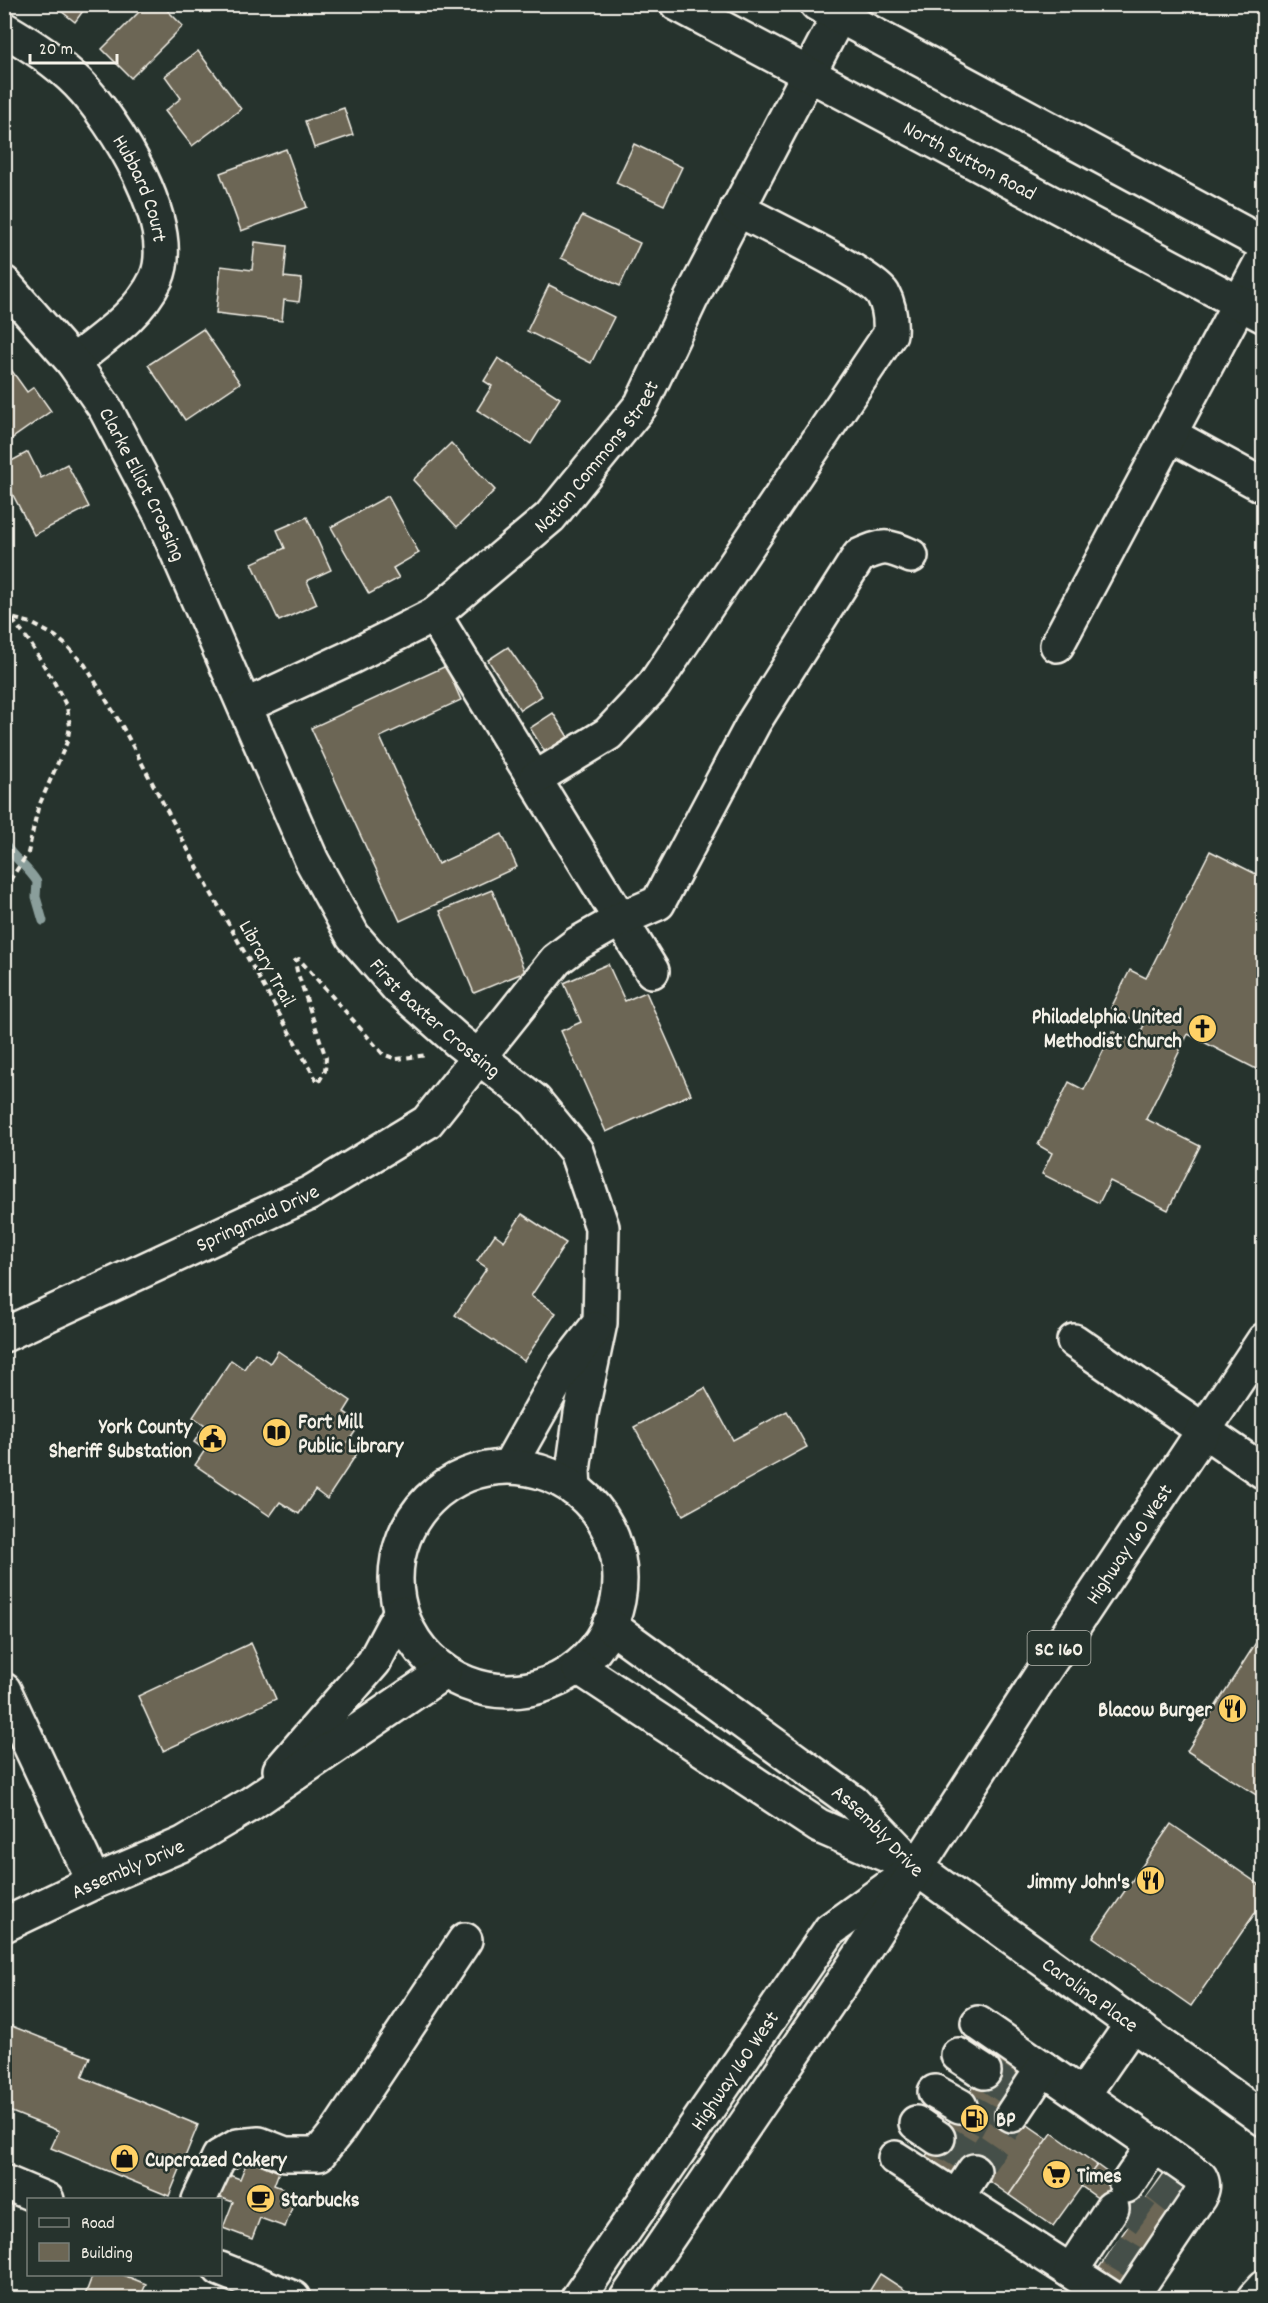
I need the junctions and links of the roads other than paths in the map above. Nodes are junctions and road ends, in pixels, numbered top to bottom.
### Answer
1 (677, 4) edge
2 (833, 8) edge
3 (4, 29) edge
4 (808, 74) junction
5 (737, 209) junction
6 (1263, 244) edge
7 (1263, 257) edge
8 (4, 283) edge
9 (1251, 309) edge
10 (73, 362) junction
11 (1169, 434) junction
12 (1263, 486) edge
13 (911, 556) dead end
14 (434, 615) junction
15 (1057, 645) dead end
16 (245, 706) junction
17 (536, 778) junction
18 (621, 919) junction
19 (652, 971) dead end
20 (478, 1058) junction
21 (600, 1323) junction
22 (4, 1335) edge
23 (1263, 1340) edge
24 (1074, 1341) dead end
25 (1204, 1430) junction
26 (509, 1466) junction
27 (1263, 1472) edge
28 (574, 1489) junction
29 (400, 1613) junction
30 (609, 1625) junction
31 (578, 1667) junction
32 (444, 1672) junction
33 (4, 1690) edge
34 (249, 1805) junction
35 (916, 1868) junction
36 (94, 1882) junction
37 (4, 1925) edge
38 (465, 1940) dead end
39 (978, 2022) dead end
40 (1132, 2024) junction
41 (1043, 2068) junction
42 (1083, 2095) junction
43 (1015, 2101) tunnel mouth
44 (1263, 2119) edge
45 (895, 2158) dead end
46 (1138, 2178) junction
47 (4, 2182) edge
48 (44, 2198) edge
49 (199, 2198) edge
50 (222, 2270) edge
51 (1071, 2271) junction
52 (1263, 2287) edge
53 (293, 2298) edge
54 (578, 2298) edge
55 (627, 2298) edge
56 (1112, 2298) edge
57 (1131, 2298) edge
58 (1254, 2298) edge

1 - 4 street, North Sutton Road
2 - 4 street, Nation Commons Street
2 - 6 street
3 - 10 street, Hubbard Court
4 - 5 street, Nation Commons Street
4 - 9 street, North Sutton Road
5 - 14 street, Nation Commons Street
5 - 17 street
7 - 9 street
8 - 10 street, Clarke Elliot Crossing
9 - 11 street
10 - 16 street, Clarke Elliot Crossing
11 - 12 street
11 - 15 street
13 - 18 street, Springmaid Drive
14 - 16 street, Nation Commons Street
14 - 17 street
16 - 20 street, First Baxter Crossing
17 - 18 street
18 - 19 street
18 - 20 street, Springmaid Drive
20 - 21 street, First Baxter Crossing
20 - 22 street, Springmaid Drive
21 - 26 street
21 - 28 street, First Baxter Crossing
23 - 25 street, Highway 160 West / SC 160
24 - 25 street
25 - 27 street
25 - 35 street, Highway 160 West / SC 160
26 - 28 street
26 - 29 street
28 - 30 street
29 - 32 street
29 - 34 street, Assembly Drive
30 - 31 street
30 - 35 street, Assembly Drive
31 - 32 street
31 - 35 street, Assembly Drive
32 - 34 street, Assembly Drive
33 - 36 street
34 - 36 street, Assembly Drive
35 - 40 street, Carolina Place
35 - 54 street, Highway 160 West
35 - 55 street, Highway 160 West
36 - 37 street, Assembly Drive
38 - 49 street
39 - 41 street
40 - 42 street
40 - 44 street, Carolina Place
41 - 42 street
41 - 43 street
42 - 46 street
45 - 51 street
46 - 51 street
46 - 57 street
47 - 48 street
50 - 53 street
51 - 56 street
52 - 58 street

